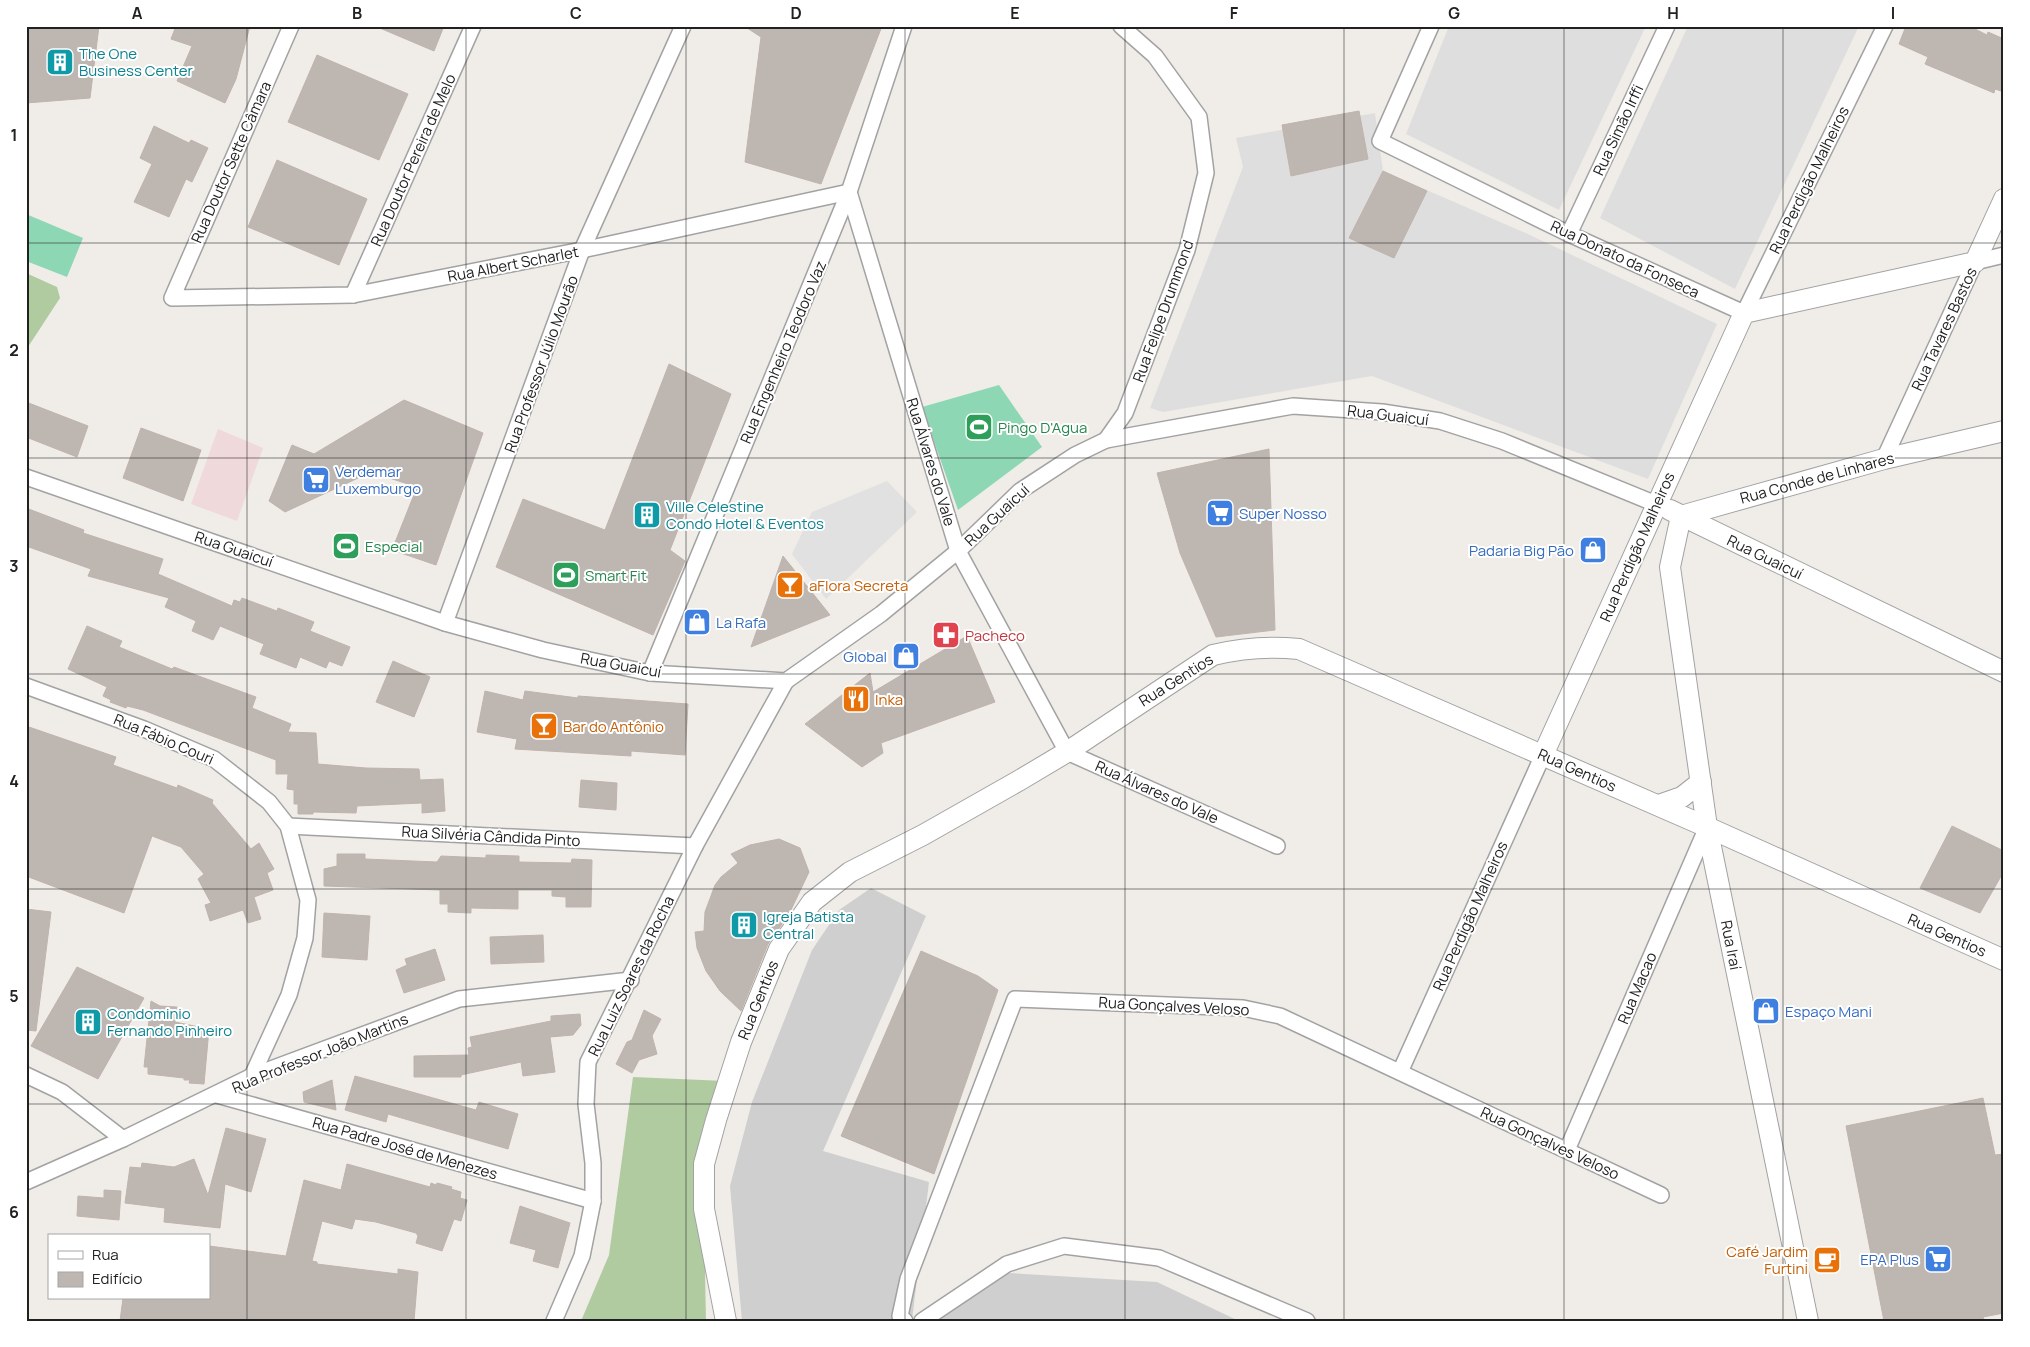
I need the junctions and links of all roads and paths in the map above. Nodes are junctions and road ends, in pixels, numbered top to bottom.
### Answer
1 (291, 26) edge
2 (473, 26) edge
3 (682, 26) edge
4 (904, 26) edge
5 (1121, 26) edge
6 (1431, 26) edge
7 (1667, 26) edge
8 (1885, 26) edge
9 (849, 192) junction
10 (2004, 199) edge
11 (1569, 234) junction
12 (582, 250) junction
13 (2004, 255) edge
14 (1975, 262) junction
15 (353, 295) junction
16 (172, 298) joint
17 (1744, 313) junction
18 (2004, 431) edge
19 (1106, 440) junction
20 (1884, 459) junction
21 (26, 477) edge
22 (1656, 504) junction
23 (1682, 516) junction
24 (958, 551) junction
25 (445, 623) junction
26 (2004, 672) edge
27 (650, 673) junction
28 (786, 681) junction
29 (26, 686) edge
30 (1067, 752) junction
31 (1543, 755) junction
32 (1701, 782) junction
33 (1659, 805) junction
34 (288, 826) junction
35 (1707, 827) junction
36 (695, 846) junction
37 (1277, 846) dead end
38 (2004, 960) edge
39 (630, 980) junction
40 (1400, 1072) junction
41 (26, 1075) edge
42 (252, 1076) junction
43 (217, 1095) junction
44 (123, 1139) junction
45 (1567, 1150) junction
46 (26, 1182) edge
47 (1661, 1195) dead end
48 (593, 1201) junction
49 (903, 1318) edge
50 (554, 1321) edge
51 (726, 1321) edge
52 (922, 1321) edge
53 (1307, 1321) edge
54 (1808, 1321) edge

1 - 16 street, Rua Doutor Sette Câmara
2 - 15 street, Rua Doutor Pereira de Melo
3 - 12 street, Rua Professor Júlio Mourão
4 - 9 street, Rua Engenheiro Teodoro Vaz
5 - 19 street, Rua Felipe Drummond
6 - 11 street, Rua Donato da Fonseca
7 - 11 street, Rua Simão Irffi
8 - 17 street, Rua Perdigão Malheiros
9 - 12 street, Rua Albert Scharlet
9 - 24 street, Rua Álvares do Vale
9 - 27 street, Rua Engenheiro Teodoro Vaz
10 - 14 street, Rua Tavares Bastos
11 - 17 street, Rua Donato da Fonseca
12 - 15 street, Rua Albert Scharlet
12 - 25 street, Rua Professor Júlio Mourão
13 - 14 street
14 - 17 street
14 - 20 street, Rua Tavares Bastos
15 - 16 street, Rua Albert Scharlet
17 - 22 street, Rua Perdigão Malheiros
18 - 20 street, Rua Conde de Linhares
19 - 22 street, Rua Guaicuí
19 - 24 street, Rua Guaicuí
20 - 23 street, Rua Conde de Linhares
21 - 25 street, Rua Guaicuí
22 - 23 street, Rua Guaicuí
22 - 31 street, Rua Perdigão Malheiros
23 - 26 street, Rua Guaicuí
23 - 32 street, Rua Iraí
24 - 28 street, Rua Guaicuí
24 - 30 street, Rua Álvares do Vale
25 - 27 street, Rua Guaicuí
27 - 28 street, Rua Guaicuí
28 - 36 street, Rua Luiz Soares da Rocha
29 - 34 street, Rua Fábio Couri
30 - 31 street, Rua Gentios
30 - 37 street, Rua Álvares do Vale
30 - 51 street, Rua Gentios
31 - 33 street, Rua Gentios
31 - 40 street, Rua Perdigão Malheiros
32 - 33 street
32 - 35 street, Rua Iraí
33 - 35 street, Rua Gentios
34 - 36 street, Rua Silvéria Cândida Pinto
34 - 42 street, Rua Fábio Couri
35 - 38 street, Rua Gentios
35 - 45 street, Rua Macao
35 - 54 street, Rua Iraí
36 - 39 street, Rua Luiz Soares da Rocha
39 - 42 street, Rua Professor João Martins
39 - 48 street, Rua Luiz Soares da Rocha
40 - 45 street, Rua Gonçalves Veloso
40 - 49 street, Rua Gonçalves Veloso
41 - 44 street
42 - 43 street, Rua Professor João Martins
43 - 44 street, Rua Professor João Martins
43 - 48 street, Rua Padre José de Menezes
44 - 46 street, Rua Professor João Martins
45 - 47 street, Rua Gonçalves Veloso
48 - 50 street, Rua Luiz Soares da Rocha
52 - 53 street

